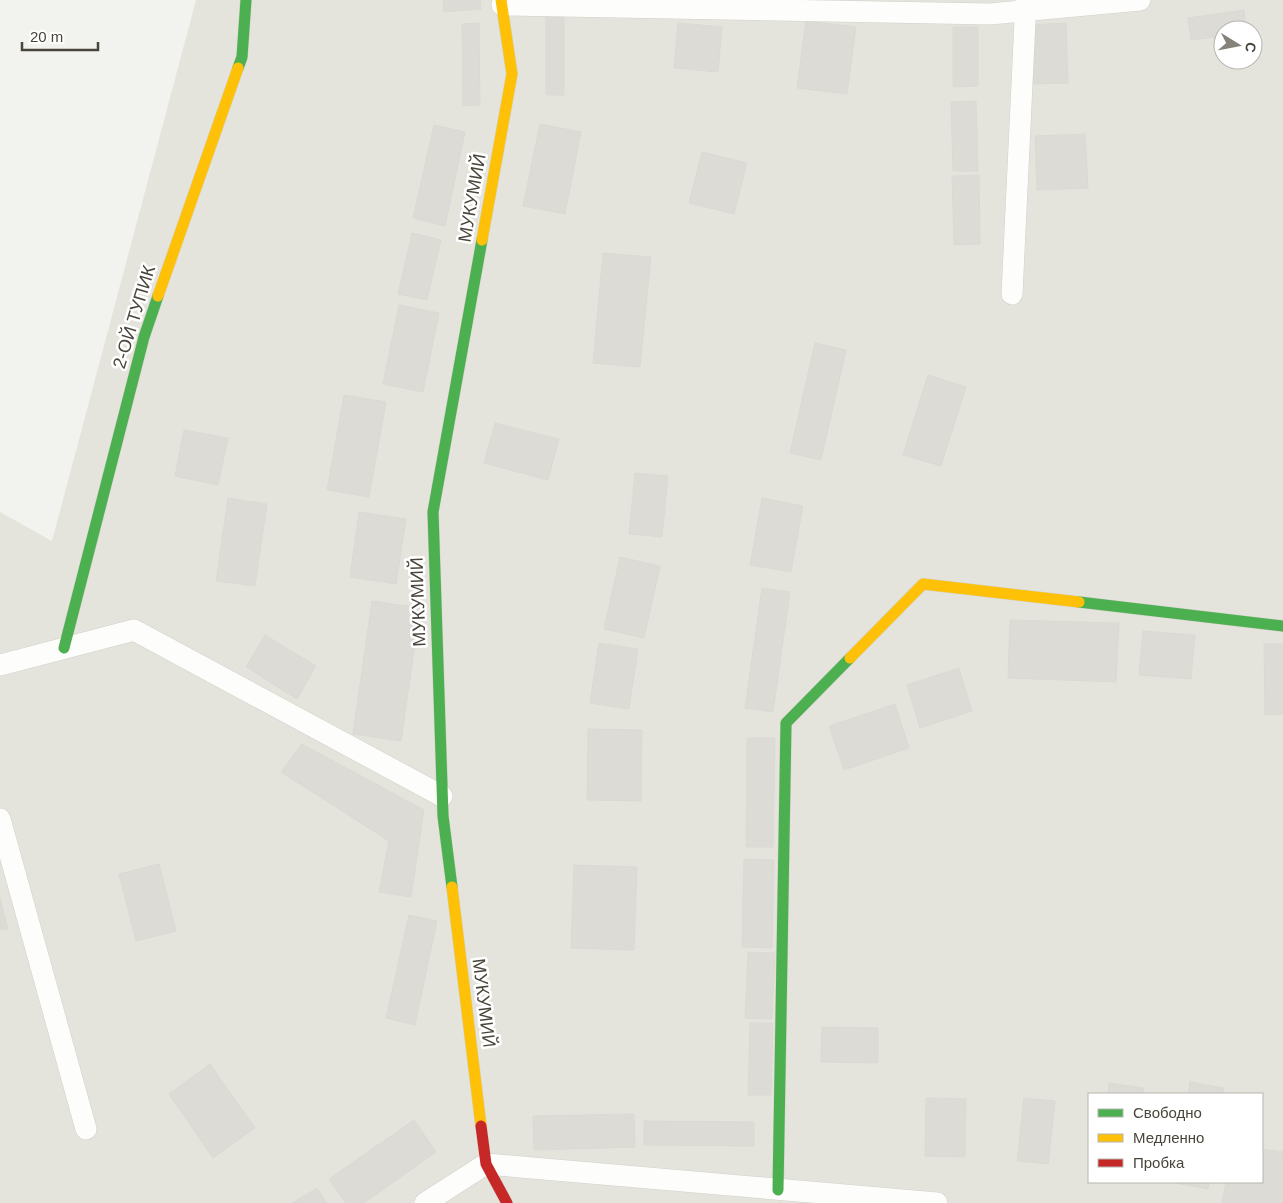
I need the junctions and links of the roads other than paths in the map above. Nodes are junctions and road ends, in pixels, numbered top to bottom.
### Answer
1 (246, 0) edge
2 (1140, 0) edge
3 (502, 2) edge
4 (1026, 5) edge
5 (1012, 294) dead end
6 (1283, 626) edge
7 (64, 648) junction
8 (0, 665) edge
9 (442, 796) junction
10 (0, 818) edge
11 (86, 1129) dead end
12 (486, 1164) junction
13 (778, 1190) junction
14 (425, 1203) edge
15 (507, 1203) edge
16 (936, 1203) edge

1 - 7 street, 2-ОЙ ТУПИК
2 - 4 street
3 - 4 street
3 - 9 street, МУКУМИЙ
4 - 5 street
6 - 13 street
7 - 8 street
7 - 9 street
9 - 12 street, МУКУМИЙ
10 - 11 street
12 - 13 street
12 - 14 street
12 - 15 street, МУКУМИЙ
13 - 16 street

